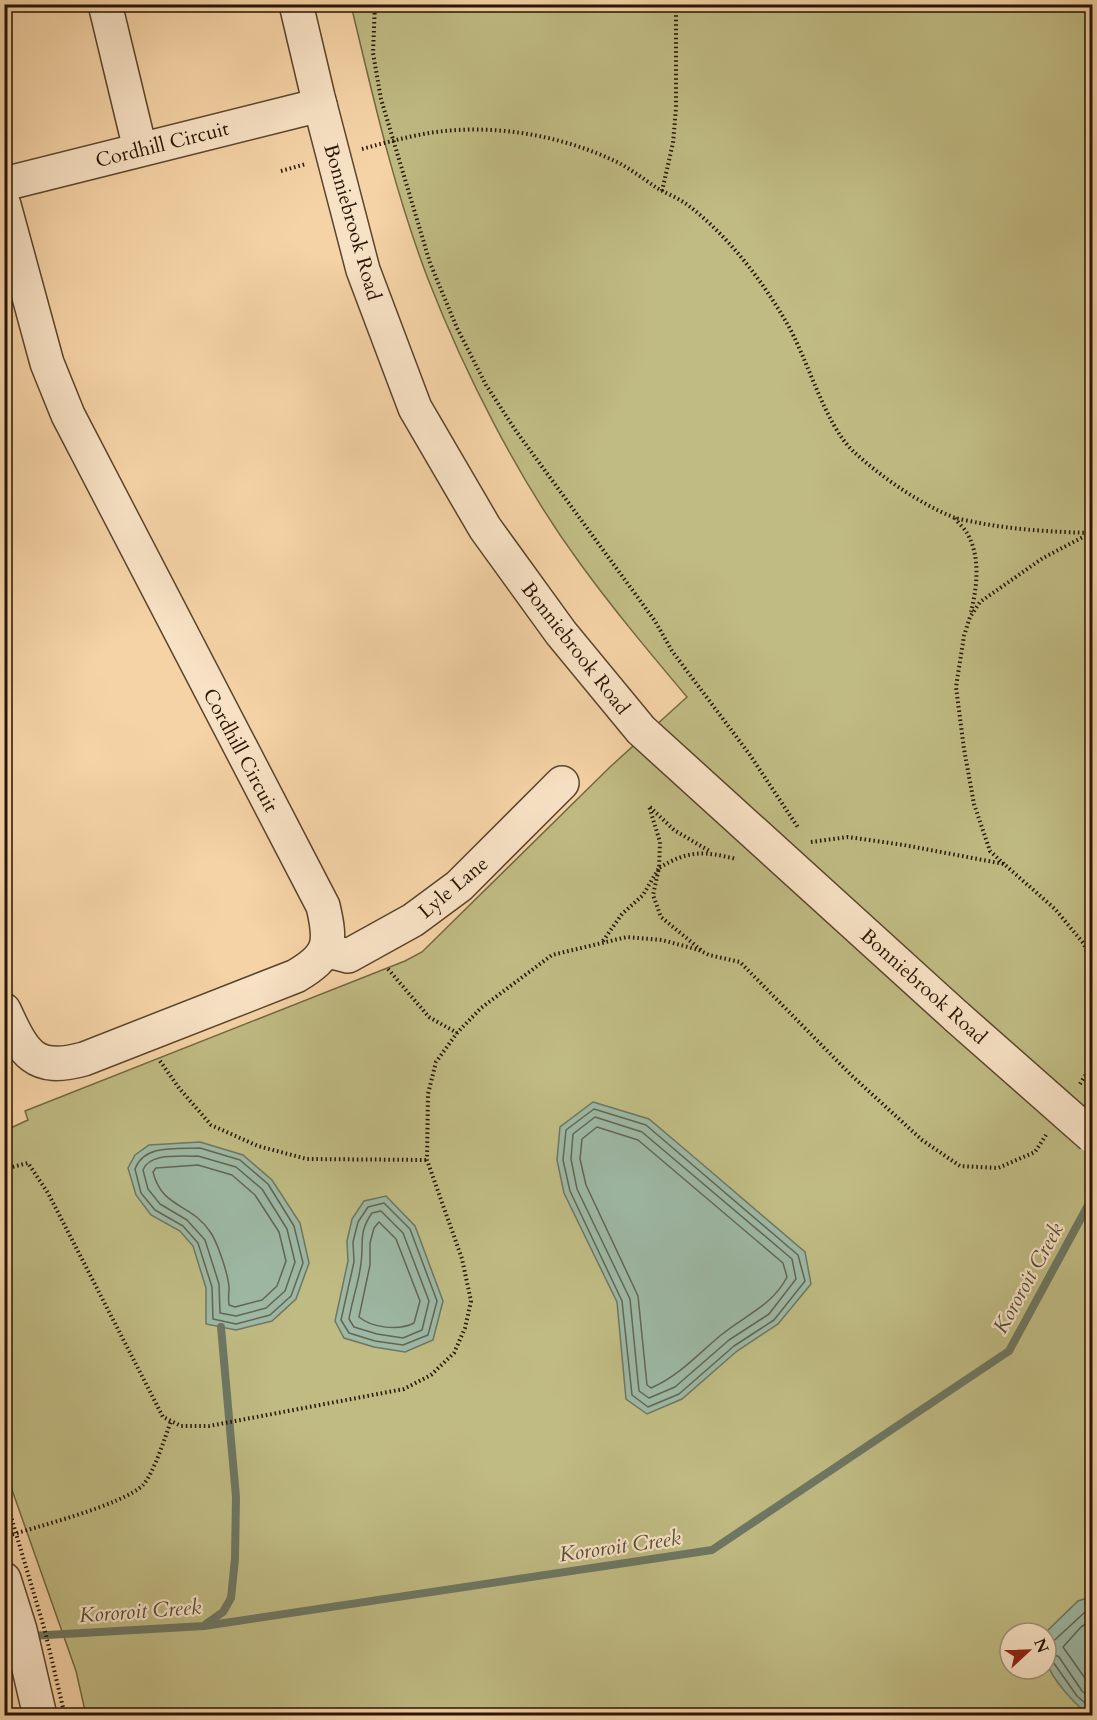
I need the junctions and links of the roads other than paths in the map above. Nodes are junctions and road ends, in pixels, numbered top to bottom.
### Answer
1 (105, 4) edge
2 (296, 4) edge
3 (320, 105) junction
4 (140, 149) junction
5 (4, 184) edge
6 (4, 205) edge
7 (562, 783) dead end
8 (325, 950) junction
9 (4, 1010) edge
10 (1092, 1136) edge
11 (4, 1579) edge
12 (40, 1716) edge

1 - 4 street
2 - 3 street, Bonniebrook Road
3 - 4 street, Cordhill Circuit
3 - 10 street, Bonniebrook Road, bridge
4 - 5 street, Cordhill Circuit
6 - 8 street, Cordhill Circuit
7 - 8 street, Lyle Lane
8 - 9 street
11 - 12 street

